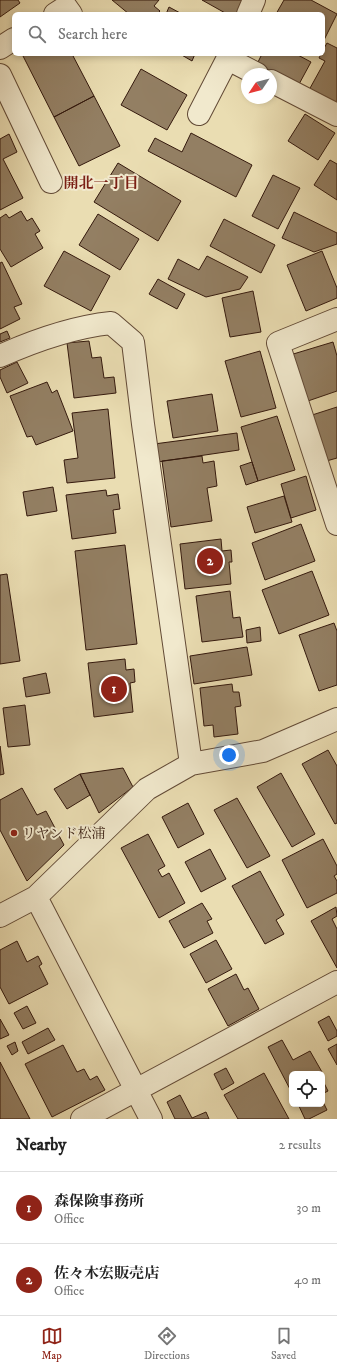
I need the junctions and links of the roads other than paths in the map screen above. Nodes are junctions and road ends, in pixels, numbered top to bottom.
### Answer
1 (254, 0) edge
2 (58, 12) edge
3 (70, 12) edge
4 (249, 12) edge
5 (12, 40) edge
6 (0, 48) edge
7 (229, 57) edge
8 (247, 68) edge
9 (0, 75) edge
10 (277, 84) edge
11 (199, 114) dead end
12 (337, 115) edge
13 (51, 182) dead end
14 (337, 319) edge
15 (0, 356) edge
16 (337, 524) edge
17 (337, 718) edge
18 (191, 764) junction
19 (36, 897) junction
20 (0, 916) edge
21 (337, 982) edge
22 (135, 1090) junction
23 (82, 1119) edge
24 (151, 1119) edge

1 - 4 street
2 - 3 street
5 - 6 street
7 - 8 street
7 - 11 street
9 - 13 street
10 - 12 street
14 - 16 street
15 - 18 street
17 - 18 street
18 - 19 street
19 - 20 street
19 - 22 street
21 - 22 street
22 - 23 street
22 - 24 street

